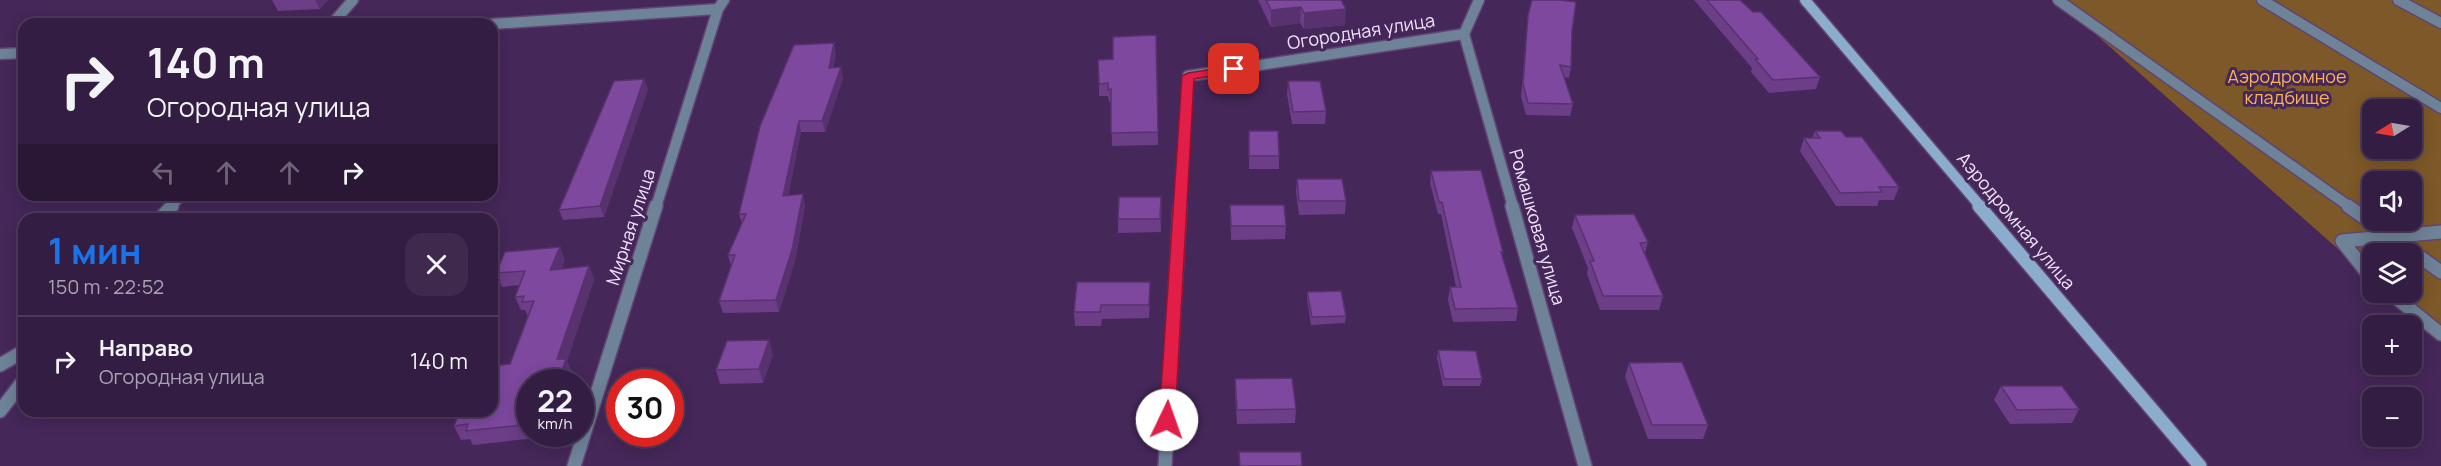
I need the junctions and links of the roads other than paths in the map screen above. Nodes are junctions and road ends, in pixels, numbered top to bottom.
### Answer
1 (353, 0) edge
2 (1479, 0) edge
3 (1805, 0) edge
4 (2058, 0) edge
5 (2262, 0) edge
6 (2398, 0) edge
7 (721, 5) edge
8 (337, 18) edge
9 (2441, 23) edge
10 (498, 24) edge
11 (1464, 34) junction
12 (18, 53) edge
13 (0, 54) edge
14 (2441, 108) edge
15 (176, 201) edge
16 (165, 213) edge
17 (2441, 232) edge
18 (2391, 237) junction
19 (2362, 266) edge
20 (2441, 272) edge
21 (2403, 303) edge
22 (2441, 334) edge
23 (18, 354) edge
24 (0, 365) edge
25 (18, 388) edge
26 (0, 411) edge
27 (574, 466) edge
28 (1164, 466) edge
29 (1585, 466) edge
30 (2200, 466) edge

1 - 8 street
2 - 11 street
3 - 30 street, Аэродромная улица
4 - 18 street
5 - 14 street
6 - 9 street
7 - 10 street
7 - 27 street, Мирная улица
11 - 28 street, Огородная улица
11 - 29 street, Ромашковая улица
12 - 13 street
15 - 16 street
17 - 18 street
18 - 19 street
18 - 20 street
21 - 22 street
23 - 24 street
25 - 26 street

